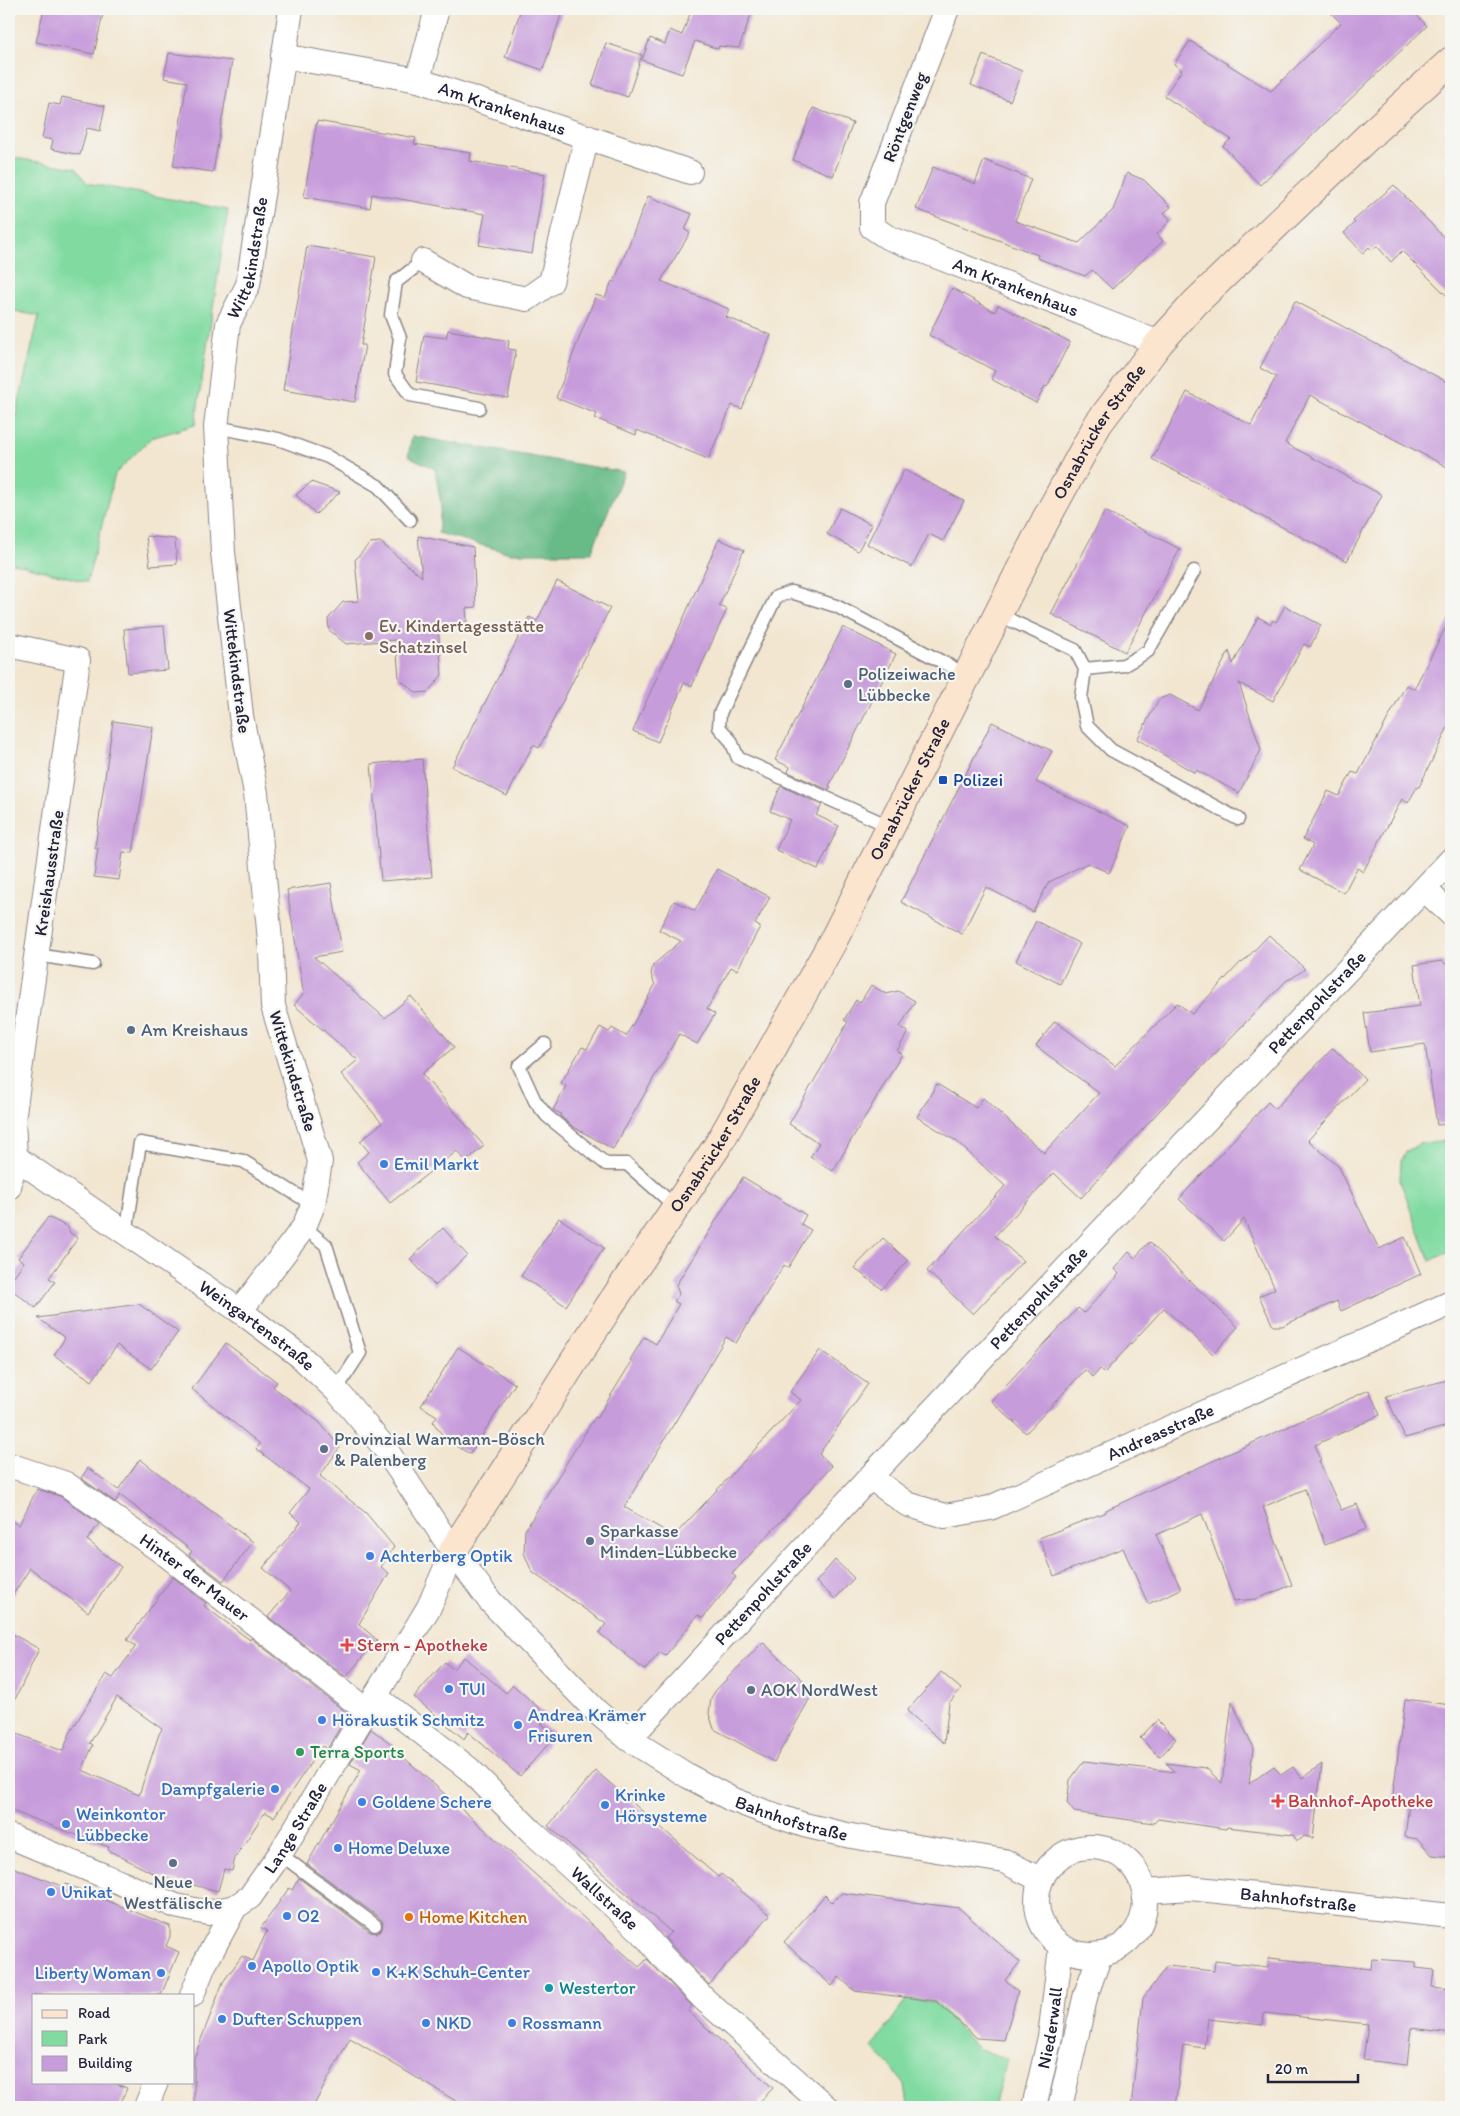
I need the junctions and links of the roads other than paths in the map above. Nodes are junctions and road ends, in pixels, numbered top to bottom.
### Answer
1 (291, 9) edge
2 (437, 9) edge
3 (947, 9) edge
4 (284, 56) junction
5 (1451, 61) edge
6 (418, 80) junction
7 (587, 137) junction
8 (690, 172) dead end
9 (872, 227) joint
10 (423, 261) joint
11 (1159, 343) junction
12 (480, 408) dead end
13 (216, 427) junction
14 (410, 520) dead end
15 (1194, 572) dead end
16 (997, 614) junction
17 (9, 645) edge
18 (1086, 669) junction
19 (966, 675) junction
20 (1238, 819) dead end
21 (891, 827) junction
22 (1451, 860) edge
23 (1424, 889) junction
24 (1451, 914) edge
25 (37, 955) junction
26 (93, 964) dead end
27 (545, 1044) dead end
28 (12, 1155) edge
29 (9, 1187) edge
30 (313, 1205) junction
31 (676, 1207) junction
32 (304, 1227) junction
33 (126, 1234) junction
34 (1451, 1303) edge
35 (240, 1310) junction
36 (336, 1390) junction
37 (9, 1465) edge
38 (870, 1477) junction
39 (453, 1551) junction
40 (371, 1704) junction
41 (629, 1739) junction
42 (9, 1836) edge
43 (280, 1854) junction
44 (1041, 1880) junction
45 (1145, 1891) junction
46 (235, 1907) junction
47 (1451, 1916) edge
48 (375, 1925) dead end
49 (1061, 1947) junction
50 (1100, 1955) junction
51 (192, 1994) edge
52 (155, 2084) edge
53 (146, 2107) edge
54 (826, 2107) edge
55 (1034, 2107) edge
56 (1060, 2107) edge

1 - 4 street, Wittekindstraße
2 - 6 street, Am Krankenhaus
3 - 9 street, Röntgenweg
4 - 6 street, Am Krankenhaus
4 - 13 street, Wittekindstraße
5 - 11 street, Osnabrücker Straße
6 - 7 street, Am Krankenhaus
7 - 8 street, Am Krankenhaus
7 - 10 street, Am Krankenhaus
9 - 11 street, Am Krankenhaus
10 - 12 lane
11 - 16 street, Osnabrücker Straße
13 - 14 lane
13 - 30 street, Wittekindstraße
15 - 18 lane
16 - 18 lane
16 - 19 street, Osnabrücker Straße
17 - 25 street, Kreishausstraße
18 - 20 lane
19 - 21 street, Osnabrücker Straße
19 - 21 lane
21 - 31 street, Osnabrücker Straße
22 - 23 street, Pettenpohlstraße
23 - 24 street
23 - 38 street, Pettenpohlstraße
25 - 26 lane
25 - 28 street, Kreishausstraße
27 - 31 lane
28 - 29 street, Kreishausstraße
28 - 33 street, Weingartenstraße
30 - 32 street, Wittekindstraße
30 - 33 lane
31 - 39 street, Osnabrücker Straße
32 - 35 street, Wittekindstraße
32 - 36 lane
33 - 35 street, Weingartenstraße
34 - 38 street, Andreasstraße
35 - 36 street, Weingartenstraße
36 - 39 street, Weingartenstraße
37 - 40 street, Hinter der Mauer
38 - 41 street, Pettenpohlstraße
39 - 40 street, Lange Straße
39 - 41 street, Bahnhofstraße
40 - 43 street, Lange Straße
40 - 54 street, Wallstraße
41 - 44 street, Bahnhofstraße
42 - 46 street
43 - 46 street, Lange Straße
43 - 48 lane
44 - 45 street
44 - 49 street
45 - 47 street, Bahnhofstraße
45 - 50 street
46 - 51 street, Lange Straße
49 - 50 street
49 - 55 street, Niederwall
50 - 56 street, Niederwall
52 - 53 street

